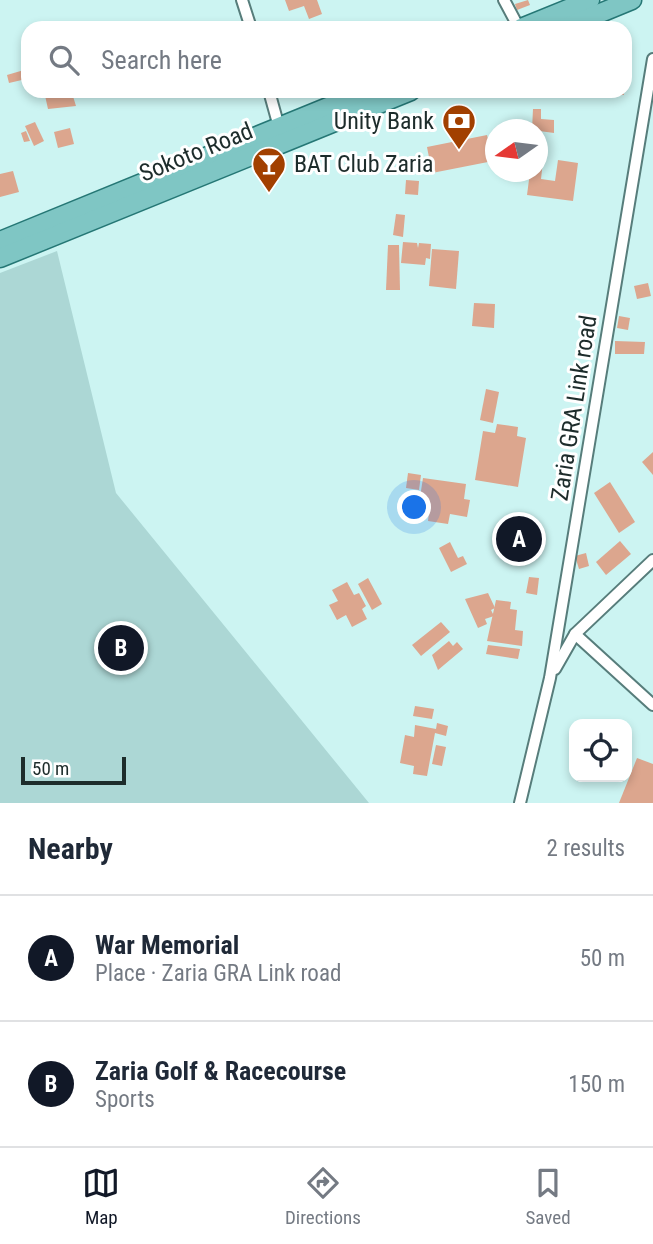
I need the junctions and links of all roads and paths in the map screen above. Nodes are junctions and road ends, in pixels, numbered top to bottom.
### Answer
1 (242, 0) edge
2 (504, 0) edge
3 (590, 0) edge
4 (632, 0) edge
5 (249, 21) edge
6 (516, 21) edge
7 (538, 21) edge
8 (581, 21) edge
9 (653, 59) edge
10 (271, 98) edge
11 (350, 98) edge
12 (394, 98) edge
13 (279, 127) junction
14 (0, 241) edge
15 (0, 258) edge
16 (653, 559) edge
17 (575, 634) junction
18 (551, 677) junction
19 (653, 705) edge
20 (520, 803) edge

1 - 5 street
2 - 6 street
3 - 7 main road
4 - 8 main road
9 - 18 street, Zaria GRA Link road
10 - 13 street
11 - 13 main road, Sokoto Road
12 - 15 main road, Sokoto Road
13 - 14 main road, Sokoto Road
16 - 17 street
17 - 18 street
17 - 19 street
18 - 20 street, Zaria GRA Link road

